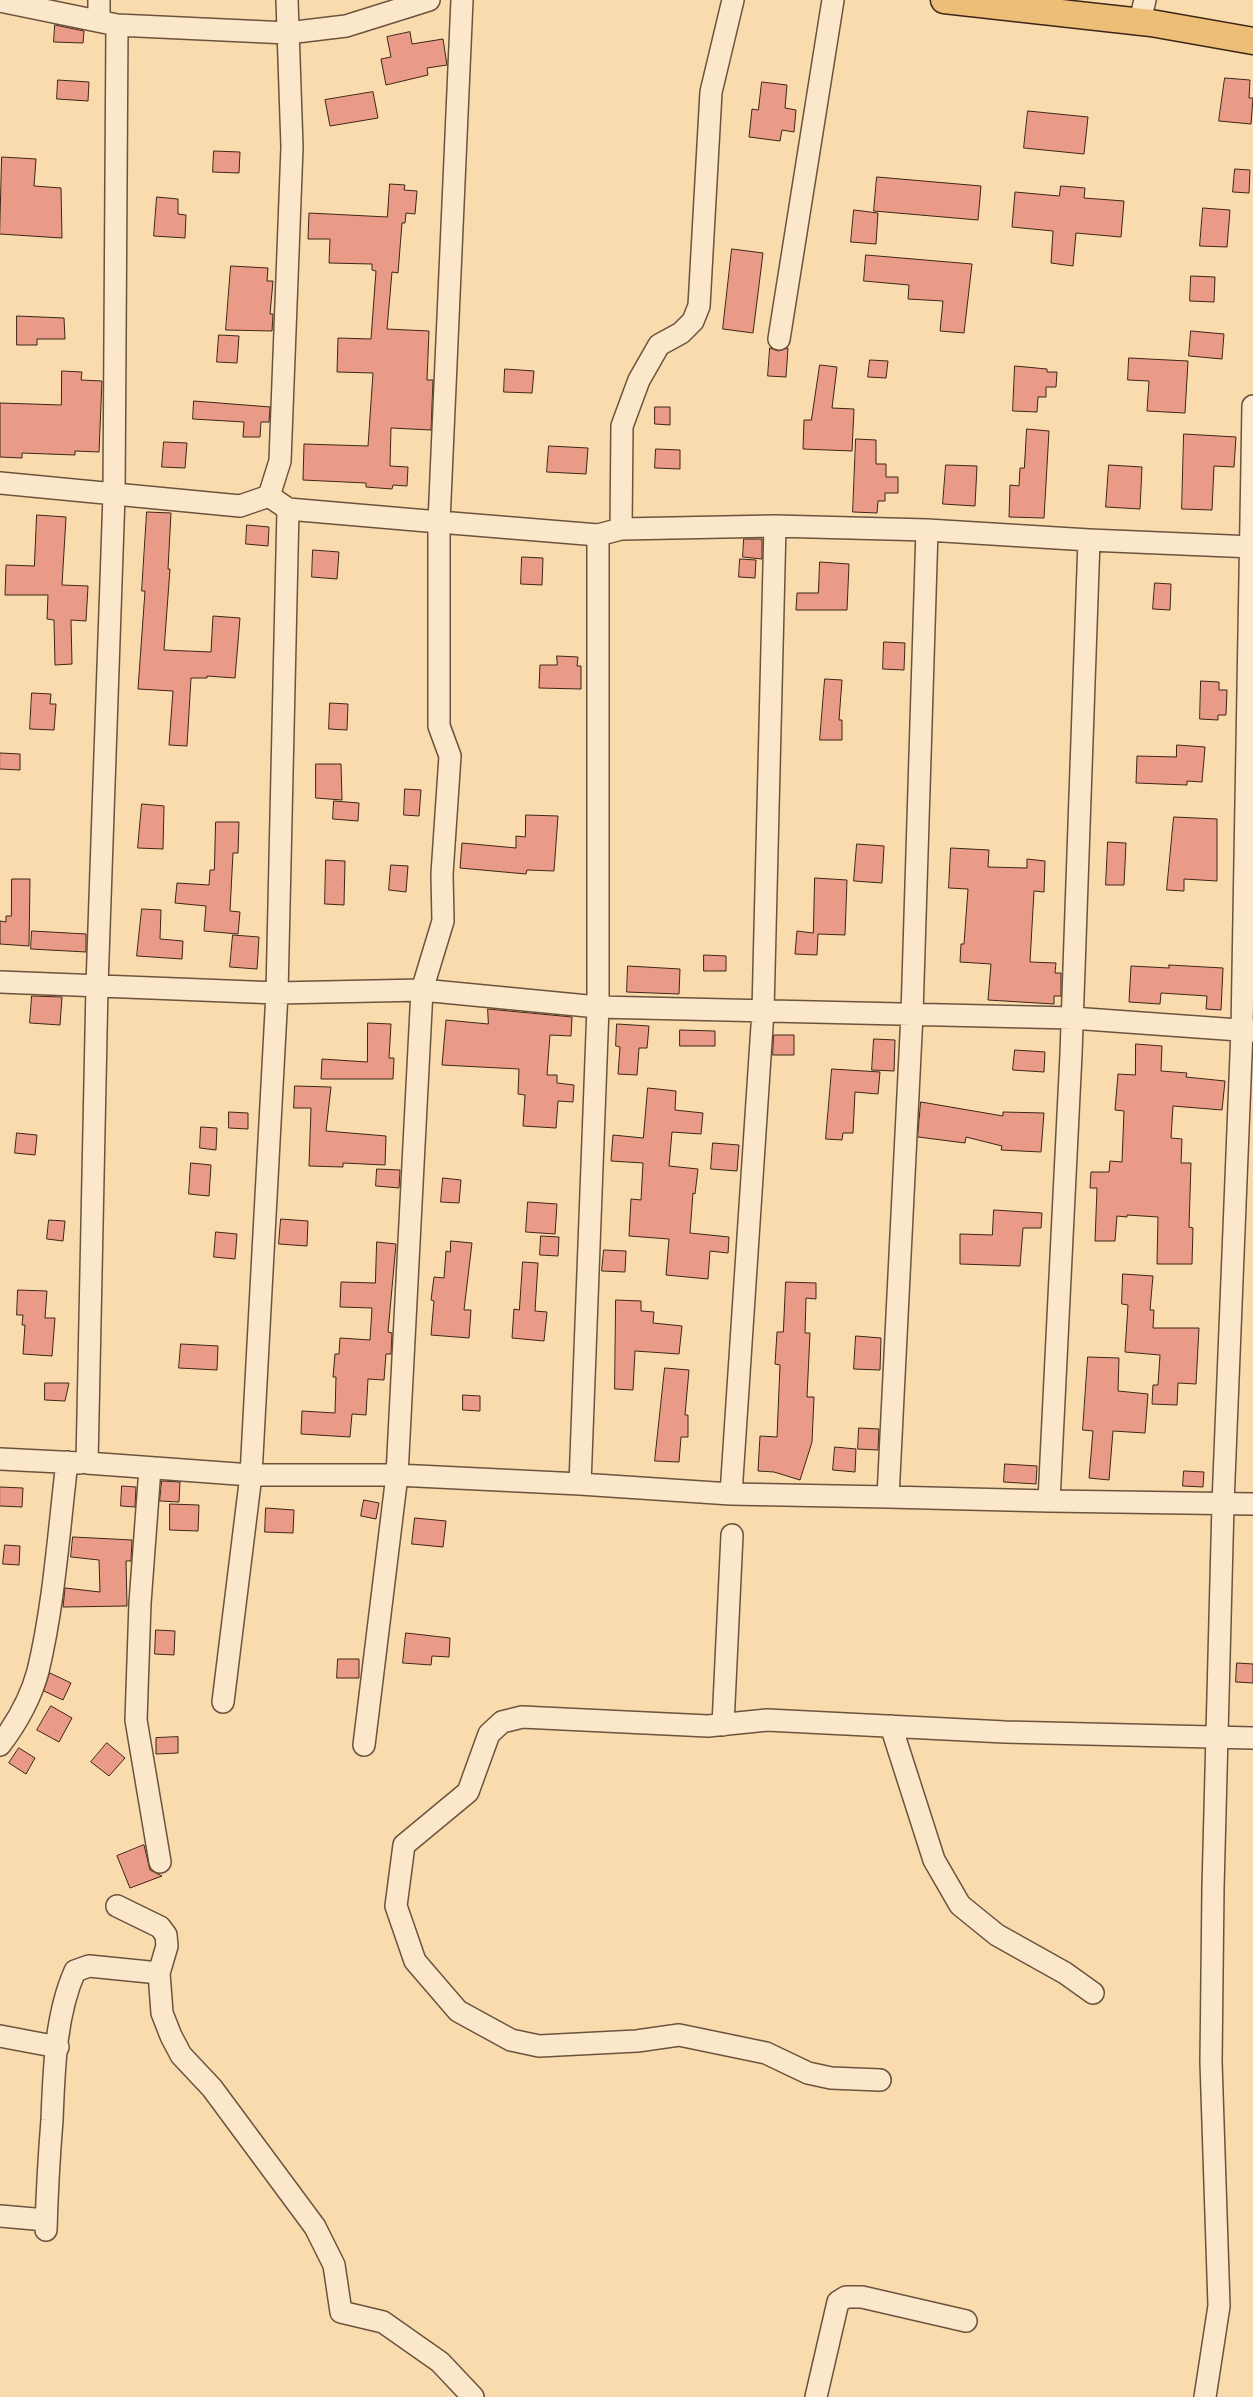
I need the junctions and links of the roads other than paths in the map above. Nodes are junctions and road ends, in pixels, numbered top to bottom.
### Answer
1 (99, 0) edge
2 (287, 0) edge
3 (430, 0) edge
4 (462, 0) edge
5 (733, 0) edge
6 (833, 0) edge
7 (944, 0) edge
8 (0, 1) edge
9 (1142, 11) edge
10 (108, 23) junction
11 (288, 33) junction
12 (1253, 41) edge
13 (779, 339) dead end
14 (1253, 406) edge
15 (0, 483) edge
16 (114, 495) junction
17 (269, 496) junction
18 (288, 509) junction
19 (439, 522) junction
20 (775, 526) junction
21 (621, 529) junction
22 (926, 530) junction
23 (598, 535) junction
24 (1089, 540) junction
25 (1252, 547) edge
26 (0, 982) edge
27 (97, 986) junction
28 (422, 990) junction
29 (277, 993) junction
30 (598, 1006) junction
31 (763, 1011) junction
32 (912, 1014) junction
33 (1072, 1018) junction
34 (1247, 1031) edge
35 (0, 1459) edge
36 (77, 1463) junction
37 (150, 1468) junction
38 (251, 1475) junction
39 (397, 1475) junction
40 (580, 1484) junction
41 (730, 1494) junction
42 (888, 1497) junction
43 (1049, 1501) junction
44 (1223, 1504) junction
45 (1253, 1504) edge
46 (732, 1535) dead end
47 (224, 1702) dead end
48 (723, 1725) junction
49 (891, 1726) junction
50 (1217, 1738) junction
51 (1253, 1738) edge
52 (0, 1745) edge
53 (364, 1745) dead end
54 (160, 1862) dead end
55 (117, 1906) dead end
56 (159, 1973) junction
57 (1093, 1993) dead end
58 (0, 2036) edge
59 (58, 2046) junction
60 (880, 2080) dead end
61 (0, 2216) edge
62 (966, 2321) dead end
63 (1205, 2394) edge
64 (473, 2397) edge
65 (816, 2397) edge

1 - 10 street
2 - 11 street
3 - 11 street
4 - 19 street
5 - 21 street
6 - 13 street
7 - 9 main road
8 - 10 street
9 - 12 main road
10 - 11 street
10 - 16 street
11 - 17 street
14 - 25 street
15 - 16 street
16 - 17 street
16 - 27 street
17 - 18 street
18 - 19 street
18 - 29 street
19 - 23 street
19 - 28 street
20 - 21 street
20 - 22 street
20 - 31 street
21 - 23 street
22 - 24 street
22 - 32 street
23 - 30 street
24 - 25 street
24 - 33 street
25 - 34 street
26 - 27 street
27 - 29 street
27 - 36 street
28 - 29 street
28 - 30 street
28 - 39 street
29 - 38 street
30 - 31 street
30 - 40 street
31 - 32 street
31 - 41 street
32 - 33 street
32 - 42 street
33 - 34 street
33 - 43 street
34 - 44 street
35 - 36 street
36 - 37 street
36 - 52 street
37 - 38 street
37 - 54 street
38 - 39 street
38 - 47 street
39 - 40 street
39 - 53 street
40 - 41 street
41 - 42 street
42 - 43 street
43 - 44 street
44 - 45 street
44 - 50 street
46 - 48 street
48 - 49 street
48 - 60 street
49 - 50 street
49 - 57 street
50 - 51 street
50 - 63 street
55 - 56 street
56 - 59 street
56 - 64 street
58 - 59 street
59 - 61 street
62 - 65 street

